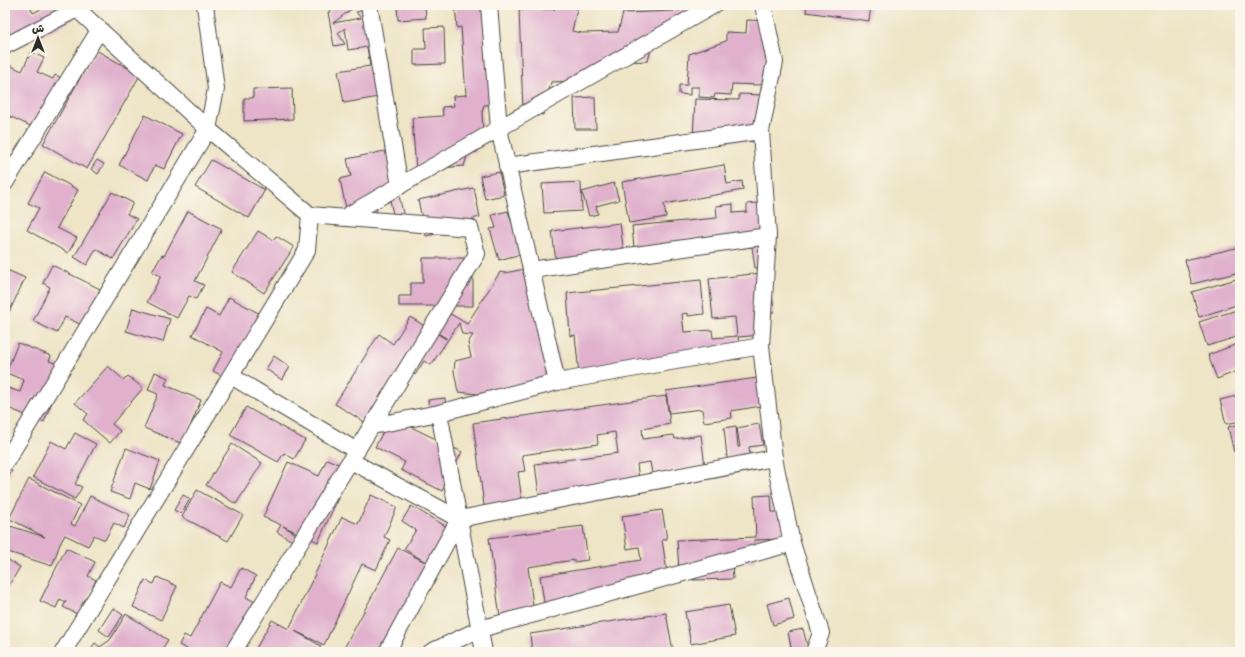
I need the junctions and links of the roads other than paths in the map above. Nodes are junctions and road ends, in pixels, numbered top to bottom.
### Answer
1 (205, 5) edge
2 (369, 5) edge
3 (489, 5) edge
4 (714, 5) edge
5 (763, 5) edge
6 (76, 7) edge
7 (100, 29) junction
8 (5, 46) edge
9 (208, 129) junction
10 (499, 129) junction
11 (761, 131) junction
12 (507, 166) junction
13 (5, 183) edge
14 (400, 186) junction
15 (310, 215) junction
16 (345, 217) junction
17 (768, 236) junction
18 (531, 270) junction
19 (761, 346) junction
20 (231, 376) junction
21 (557, 382) junction
22 (439, 413) junction
23 (372, 426) junction
24 (354, 456) junction
25 (774, 458) junction
26 (5, 463) edge
27 (460, 519) junction
28 (792, 543) junction
29 (480, 629) junction
30 (63, 652) edge
31 (233, 652) edge
32 (387, 652) edge
33 (431, 652) edge
34 (484, 652) edge
35 (814, 652) edge

1 - 9 street
2 - 14 street
3 - 10 street
4 - 10 street
5 - 11 street
6 - 7 street
6 - 8 street
7 - 9 street
7 - 13 street
9 - 15 street
9 - 26 street
10 - 12 street
10 - 14 street
11 - 12 street
11 - 17 street
12 - 18 street
14 - 16 street
15 - 16 street
15 - 20 street
16 - 23 street
17 - 18 street
17 - 19 street
18 - 21 street
19 - 21 street
19 - 25 street
20 - 24 street
20 - 30 street
21 - 22 street
22 - 23 street
22 - 27 street
23 - 24 street
24 - 27 street
24 - 31 street
25 - 27 street
25 - 28 street
27 - 29 street
27 - 32 street
28 - 29 street
28 - 35 street
29 - 33 street
29 - 34 street

